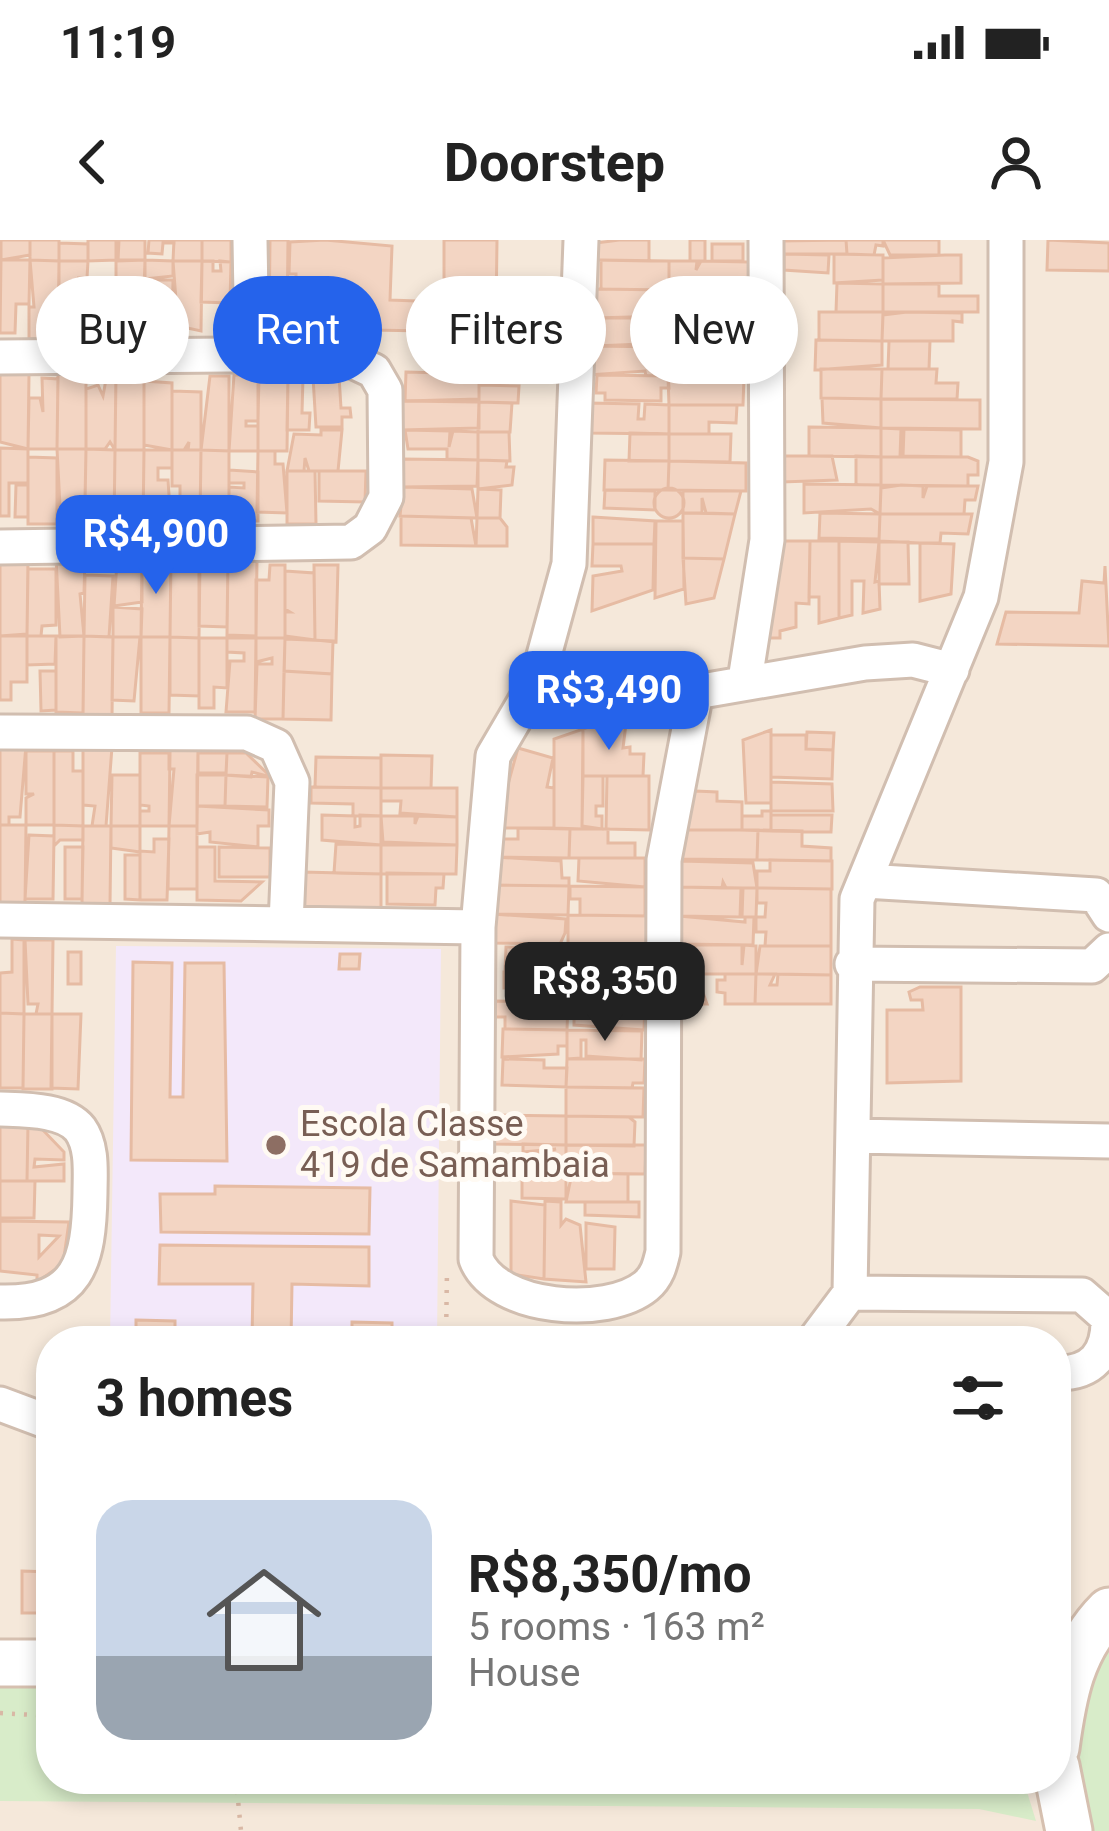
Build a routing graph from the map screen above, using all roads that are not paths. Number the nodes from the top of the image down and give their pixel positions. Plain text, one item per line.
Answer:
1 (250, 240) edge
2 (580, 240) edge
3 (766, 240) edge
4 (1006, 240) edge
5 (251, 276) edge
6 (213, 356) edge
7 (0, 357) edge
8 (382, 384) edge
9 (0, 547) edge
10 (952, 670) junction
11 (745, 680) junction
12 (537, 681) junction
13 (696, 692) junction
14 (0, 732) edge
15 (865, 881) junction
16 (1109, 915) edge
17 (0, 920) edge
18 (286, 924) junction
19 (478, 927) junction
20 (1109, 950) edge
21 (852, 964) junction
22 (0, 1109) edge
23 (854, 1136) junction
24 (1107, 1139) edge
25 (850, 1293) junction
26 (0, 1302) edge
27 (825, 1326) edge
28 (1071, 1374) edge
29 (0, 1404) edge
30 (36, 1417) edge
31 (1083, 1631) edge
32 (0, 1663) edge
33 (36, 1663) edge
34 (1071, 1670) edge
35 (1062, 1794) edge
36 (1069, 1831) edge

1 - 5 street
2 - 12 street
3 - 11 street
4 - 10 street
6 - 7 street
8 - 9 street
10 - 11 street
10 - 15 street
11 - 13 street
12 - 13 street
12 - 19 street
13 - 19 street
14 - 18 street
15 - 16 street
15 - 21 street
17 - 18 street
18 - 19 street
20 - 21 street
21 - 23 street
22 - 26 street
23 - 24 street
23 - 25 street
25 - 27 street
25 - 28 street
29 - 30 street
31 - 34 main road
32 - 33 main road
35 - 36 main road

